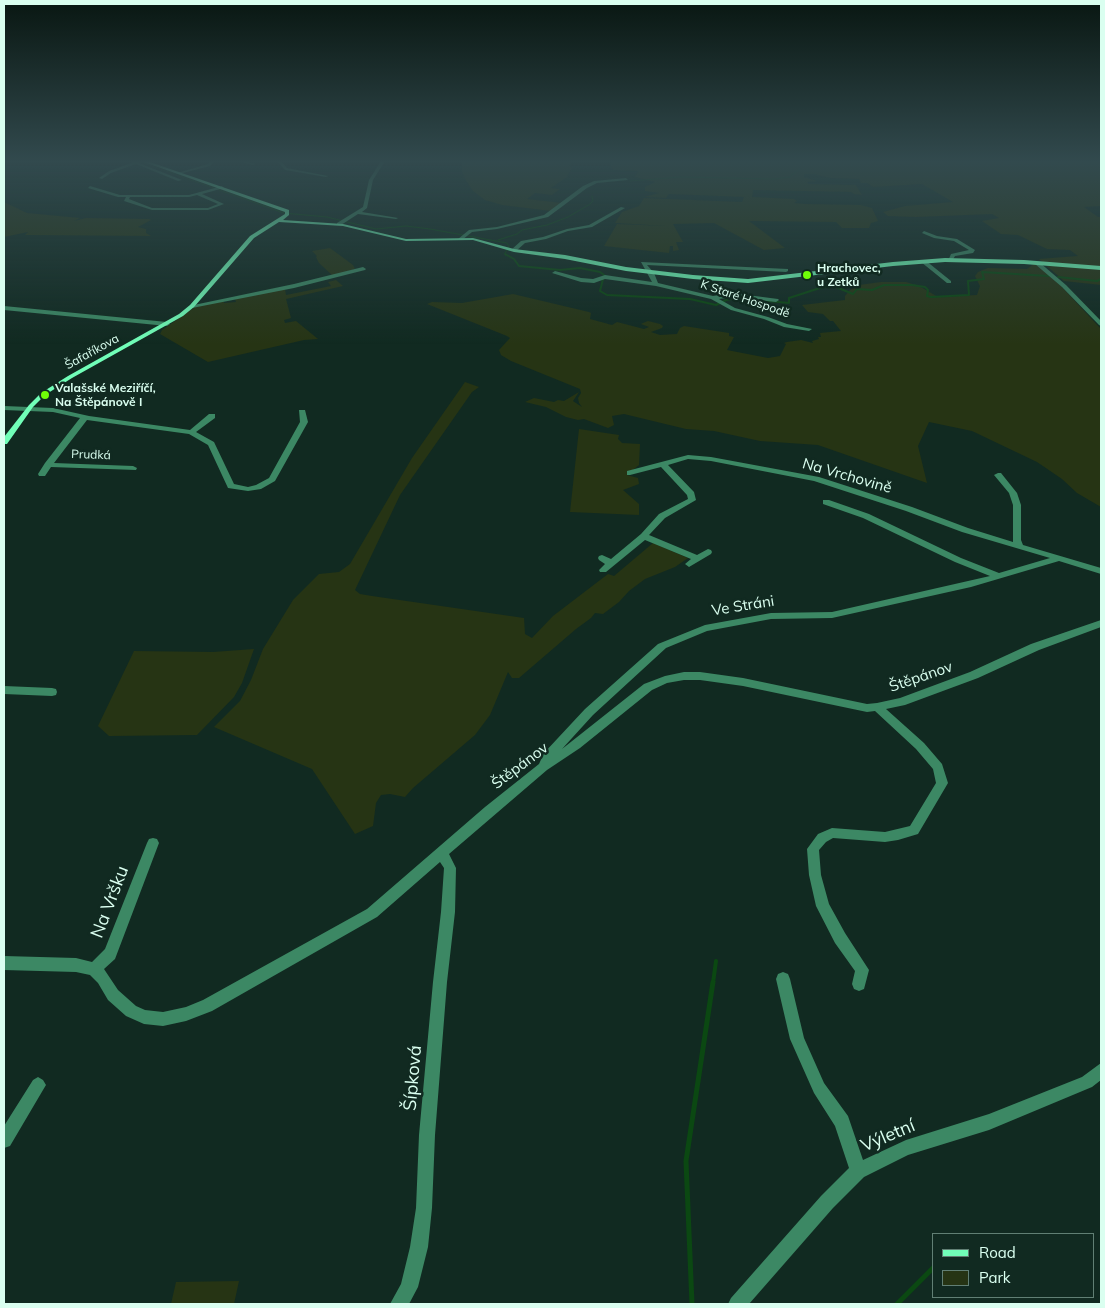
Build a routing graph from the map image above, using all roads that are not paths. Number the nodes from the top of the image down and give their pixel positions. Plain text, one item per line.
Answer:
1 (276, 222) edge
2 (286, 222) edge
3 (342, 222) joint
4 (521, 222) edge
5 (597, 222) edge
6 (924, 232) dead end
7 (462, 237) junction
8 (510, 249) junction
9 (950, 260) junction
10 (923, 261) junction
11 (1037, 262) junction
12 (1100, 267) edge
13 (363, 269) dead end
14 (786, 270) dead end
15 (555, 273) dead end
16 (652, 273) junction
17 (949, 282) dead end
18 (656, 284) junction
19 (776, 300) dead end
20 (718, 301) junction
21 (12, 304) dead end
22 (192, 306) junction
23 (4, 308) edge
24 (167, 324) junction
25 (1101, 324) edge
26 (810, 329) dead end
27 (4, 408) edge
28 (28, 409) junction
29 (302, 412) dead end
30 (212, 416) dead end
31 (85, 417) junction
32 (191, 432) junction
33 (4, 442) edge
34 (662, 463) junction
35 (48, 465) junction
36 (42, 474) dead end
37 (630, 474) dead end
38 (998, 475) dead end
39 (126, 477) dead end
40 (826, 502) dead end
41 (644, 536) junction
42 (1019, 546) junction
43 (708, 552) dead end
44 (602, 558) dead end
45 (1060, 558) junction
46 (612, 563) junction
47 (603, 570) dead end
48 (1101, 571) edge
49 (999, 576) junction
50 (1101, 623) edge
51 (4, 690) edge
52 (52, 692) dead end
53 (877, 707) junction
54 (543, 767) junction
55 (153, 843) dead end
56 (442, 853) junction
57 (4, 963) edge
58 (94, 969) junction
59 (783, 978) dead end
60 (859, 984) dead end
61 (1101, 1071) edge
62 (38, 1085) dead end
63 (4, 1140) edge
64 (858, 1171) junction
65 (399, 1304) edge
66 (736, 1304) edge

1 - 22 street, Šafaříkova
2 - 3 street
3 - 7 street
4 - 7 street
5 - 8 street
6 - 9 street
7 - 8 street
8 - 16 street
9 - 10 street
9 - 11 street
10 - 16 street
10 - 17 street
11 - 12 street
11 - 25 street
13 - 22 street
14 - 16 street
15 - 18 street, K Staré Hospodě
16 - 18 street
18 - 20 street, K Staré Hospodě
19 - 20 street
20 - 26 street, K Staré Hospodě
21 - 23 street
22 - 24 street, Šafaříkova
23 - 24 street
24 - 28 street, Šafaříkova
27 - 28 street
28 - 31 street
28 - 33 street, Šafaříkova
29 - 32 street
30 - 32 street
31 - 32 street
31 - 35 street
34 - 37 street, Na Vrchovině
34 - 41 street
34 - 42 street, Na Vrchovině
35 - 36 street
35 - 39 street, Prudká
38 - 42 street
40 - 49 street
41 - 43 street
41 - 46 street
42 - 45 street, Na Vrchovině
44 - 46 street
45 - 48 street, Na Vrchovině
45 - 49 street, Ve Stráni
46 - 47 street
49 - 54 street, Ve Stráni
50 - 53 street, Štěpánov
51 - 52 street
53 - 54 street, Štěpánov
53 - 60 street
54 - 56 street, Štěpánov
55 - 58 street, Na Vršku
56 - 58 street, Štěpánov
56 - 65 street, Šípková
57 - 58 street
59 - 64 street
61 - 64 street, Výletní
62 - 63 street
64 - 66 street, Výletní

